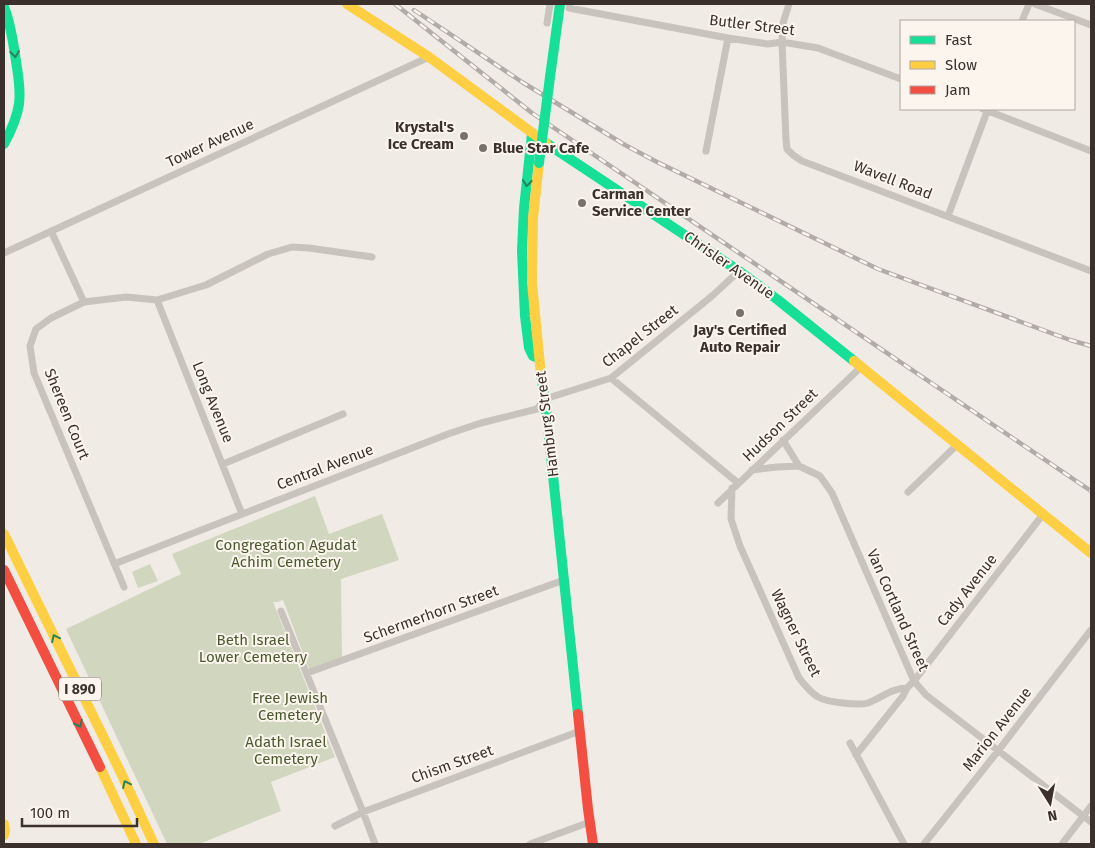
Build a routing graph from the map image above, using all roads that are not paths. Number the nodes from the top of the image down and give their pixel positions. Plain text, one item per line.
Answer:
1 (347, 4) edge
2 (550, 4) edge
3 (560, 4) edge
4 (570, 4) edge
5 (788, 4) edge
6 (1028, 4) edge
7 (1035, 4) edge
8 (4, 7) edge
9 (1022, 20) edge
10 (547, 23) dead end
11 (1091, 25) edge
12 (728, 38) junction
13 (782, 42) junction
14 (429, 57) junction
15 (900, 79) edge
16 (986, 110) edge
17 (988, 110) edge
18 (532, 134) junction
19 (4, 144) edge
20 (706, 151) dead end
21 (1091, 151) edge
22 (948, 216) junction
23 (51, 232) junction
24 (4, 254) edge
25 (372, 257) dead end
26 (739, 271) junction
27 (1091, 271) edge
28 (157, 300) junction
29 (84, 302) junction
30 (539, 358) junction
31 (861, 367) junction
32 (611, 378) junction
33 (545, 399) junction
34 (343, 414) dead end
35 (783, 440) junction
36 (958, 444) junction
37 (223, 464) junction
38 (799, 466) junction
39 (752, 470) junction
40 (735, 485) junction
41 (908, 492) dead end
42 (718, 502) dead end
43 (242, 514) junction
44 (1044, 514) junction
45 (4, 534) edge
46 (1091, 553) edge
47 (114, 564) junction
48 (4, 570) edge
49 (564, 580) junction
50 (124, 587) dead end
51 (281, 611) dead end
52 (1091, 630) edge
53 (307, 673) junction
54 (914, 681) junction
55 (907, 688) junction
56 (580, 731) junction
57 (850, 743) dead end
58 (998, 752) junction
59 (856, 755) junction
60 (1091, 806) edge
61 (363, 812) junction
62 (1084, 816) junction
63 (590, 822) junction
64 (1091, 822) edge
65 (4, 824) edge
66 (334, 826) dead end
67 (4, 835) edge
68 (136, 844) edge
69 (154, 844) edge
70 (375, 844) edge
71 (530, 844) edge
72 (593, 844) edge
73 (904, 844) edge
74 (924, 844) edge
75 (1062, 844) edge

1 - 14 main road, Chrisler Avenue
2 - 10 street
3 - 30 main road, Hamburg Street, bridge
4 - 12 street, Butler Street
5 - 13 street, Wavell Road
6 - 9 street
7 - 11 street
8 -> 19 main road
12 - 13 street, Butler Street
12 - 20 street
13 - 15 street, Butler Street
13 - 22 street, Wavell Road
14 - 18 main road, Chrisler Avenue
14 - 23 street, Tower Avenue
16 - 22 street
17 - 21 street
18 - 26 main road, Chrisler Avenue
18 -> 30 main road
22 - 27 street, Wavell Road
23 - 24 street, Tower Avenue
23 - 29 street
25 - 28 street, Shereen Court
26 - 31 main road, Chrisler Avenue
26 - 32 street, Chapel Street
28 - 29 street, Shereen Court
28 - 37 street, Long Avenue
29 - 47 street, Shereen Court
30 - 33 main road, Hamburg Street
31 - 35 street, Hudson Street
31 - 36 main road, Chrisler Avenue
32 - 33 street, Chapel Street
32 - 40 street
33 - 43 street, Central Avenue
33 - 49 main road, Hamburg Street
34 - 37 street
35 - 38 street
35 - 39 street, Hudson Street
36 - 41 street
36 - 44 main road, Chrisler Avenue
37 - 43 street, Long Avenue
38 - 39 street
38 - 54 street, Van Cortland Street
39 - 40 street, Hudson Street
40 - 42 street, Hudson Street
40 - 55 street, Wagner Street
43 - 47 street, Central Avenue
44 - 46 main road, Chrisler Avenue
44 - 54 street, Cady Avenue
69 -> 45 main road, I 890
47 - 50 street, Shereen Court
48 -> 68 main road, I 890
49 - 53 street, Schermerhorn Street
49 - 56 main road, Hamburg Street
51 - 53 street
52 - 58 street, Marion Avenue
53 - 61 street
54 - 55 street, Cady Avenue
54 - 58 street, Van Cortland Street
55 - 59 street, Cady Avenue
56 - 61 street, Chism Street
56 - 63 main road, Hamburg Street
57 - 59 street
58 - 62 street, Van Cortland Street
58 - 74 street, Marion Avenue
59 - 73 street
60 - 62 street
61 - 66 street, Chism Street
61 - 70 street
62 - 64 street, Van Cortland Street
62 - 75 street
63 - 71 street
63 - 72 main road, Hamburg Street
65 - 67 main road

